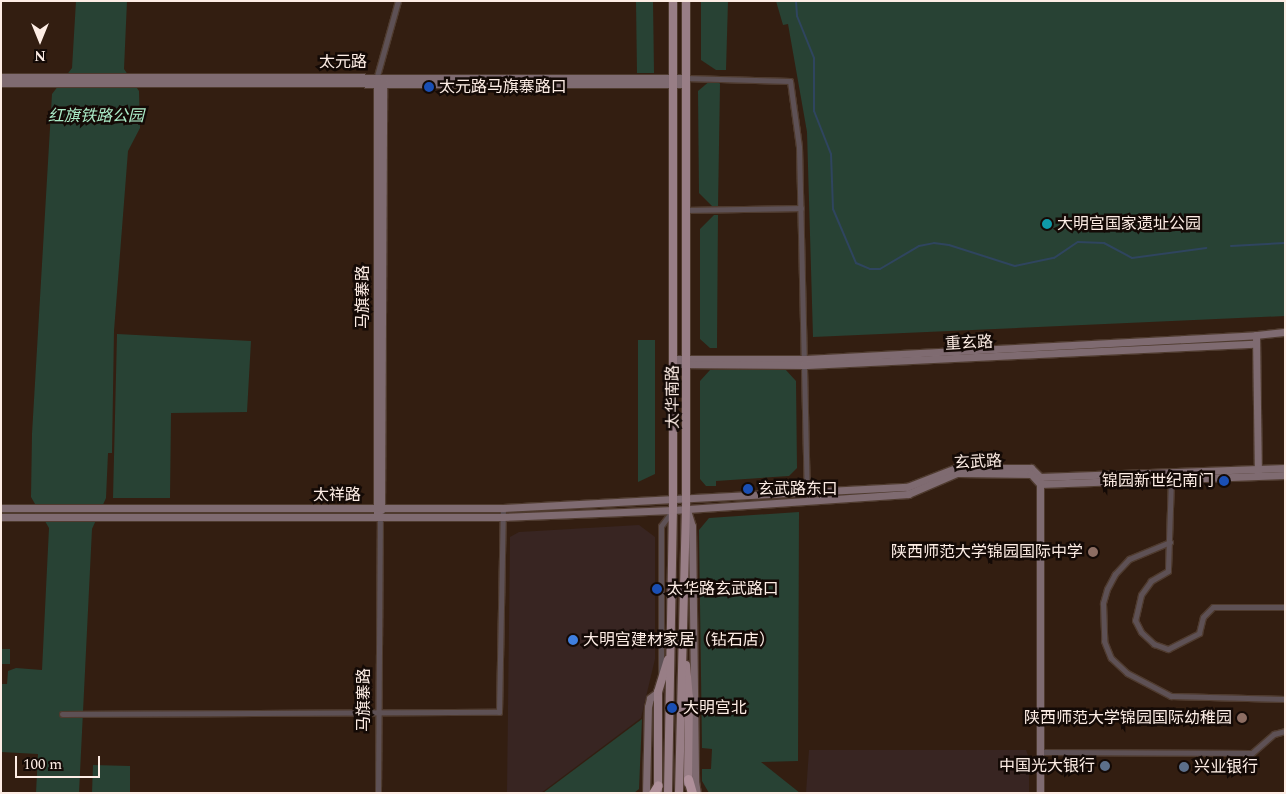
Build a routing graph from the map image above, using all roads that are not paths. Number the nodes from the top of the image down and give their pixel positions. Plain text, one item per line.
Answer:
1 (398, 1) edge
2 (673, 1) edge
3 (686, 1) edge
4 (1, 77) edge
5 (380, 80) junction
6 (672, 80) junction
7 (686, 81) junction
8 (1, 83) edge
9 (801, 208) junction
10 (686, 210) junction
11 (1285, 332) edge
12 (1256, 335) junction
13 (1256, 344) junction
14 (674, 361) junction
15 (687, 361) junction
16 (805, 362) junction
17 (1285, 468) edge
18 (1258, 472) junction
19 (1285, 475) edge
20 (1171, 479) junction
21 (1040, 480) junction
22 (807, 493) junction
23 (673, 498) junction
24 (807, 501) junction
25 (686, 504) junction
26 (1, 508) edge
27 (503, 508) junction
28 (379, 510) junction
29 (673, 510) junction
30 (1, 517) edge
31 (503, 517) junction
32 (379, 518) junction
33 (1170, 542) junction
34 (1285, 607) edge
35 (671, 651) junction
36 (684, 651) junction
37 (659, 689) junction
38 (1285, 699) edge
39 (378, 712) junction
40 (62, 714) dead end
41 (1285, 731) edge
42 (1040, 752) junction
43 (688, 779) junction
44 (656, 790) edge
45 (378, 793) edge
46 (646, 793) edge
47 (668, 793) edge
48 (679, 793) edge
49 (688, 793) edge
50 (692, 793) edge
51 (697, 793) edge
52 (1040, 793) edge

1 - 5 street
2 - 6 main road, 太华南路
3 - 7 main road, 太华南路
4 - 5 street, 太元路
5 - 6 street, 太元路
5 - 8 street, 太元路
5 - 28 street, 马旗寨路
6 - 7 street, 太元路
6 - 14 main road, 太华南路
7 - 9 street
7 - 10 main road, 太华南路
9 - 10 street
9 - 16 street
10 - 15 main road, 太华南路
11 - 12 street, 重玄路
12 - 13 street
12 - 16 street, 重玄路
13 - 16 street, 重玄路
13 - 18 street
14 - 15 street, 重玄路
14 - 23 main road, 太华南路
15 - 16 street, 重玄路
15 - 25 main road, 太华南路
16 - 22 street
17 - 18 street, 玄武路
18 - 19 street, 玄武路
18 - 20 street, 玄武路
18 - 21 street, 玄武路
20 - 21 street, 玄武路
20 - 33 street
21 - 22 street, 玄武路
21 - 24 street, 玄武路
21 - 42 street
22 - 24 street
22 - 25 street, 玄武路
23 - 25 street, 玄武路
23 - 27 street, 太祥路
23 - 29 main road, 太华南路
24 - 25 street, 玄武路
25 - 29 street, 玄武路
25 - 36 main road, 太华南路
25 - 51 street
26 - 28 street, 太祥路
27 - 28 street, 太祥路
27 - 31 street
28 - 32 street, 马旗寨路
29 - 31 street, 太祥路
29 - 35 main road, 太华南路
29 - 37 street
30 - 32 street, 太祥路
31 - 32 street, 太祥路
31 - 39 street
32 - 39 street, 马旗寨路
33 - 34 street
33 - 38 street
35 - 37 main road
35 - 47 main road, 太华南路
36 - 43 main road
36 - 48 main road, 太华南路
37 - 44 main road
37 - 46 street
39 - 40 street
39 - 45 street, 马旗寨路
41 - 42 street
42 - 52 street
43 - 49 main road
43 - 50 highway

